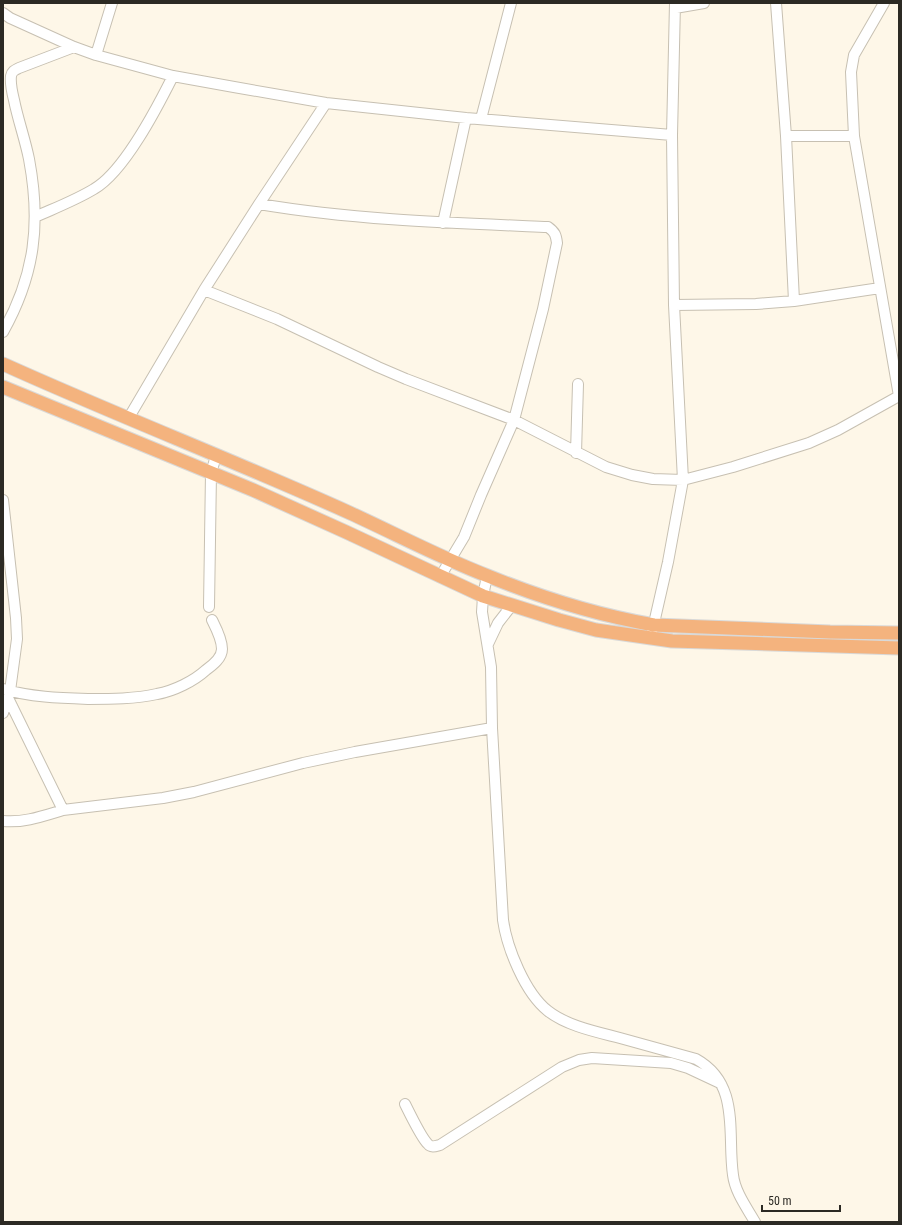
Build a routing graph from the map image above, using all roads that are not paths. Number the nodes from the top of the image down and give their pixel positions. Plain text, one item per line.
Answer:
1 (112, 3) edge
2 (511, 3) edge
3 (704, 3) edge
4 (776, 3) edge
5 (884, 3) edge
6 (675, 6) edge
7 (3, 13) edge
8 (74, 47) junction
9 (96, 55) junction
10 (173, 76) junction
11 (326, 103) junction
12 (466, 118) junction
13 (481, 119) junction
14 (672, 135) junction
15 (786, 136) junction
16 (854, 136) junction
17 (259, 204) junction
18 (36, 217) junction
19 (443, 223) junction
20 (880, 288) junction
21 (204, 290) junction
22 (794, 301) junction
23 (674, 305) junction
24 (3, 332) edge
25 (3, 364) edge
26 (578, 384) dead end
27 (3, 387) edge
28 (899, 396) edge
29 (128, 419) junction
30 (514, 420) junction
31 (576, 453) junction
32 (216, 456) junction
33 (211, 473) junction
34 (683, 480) junction
35 (3, 500) edge
36 (450, 560) junction
37 (487, 576) junction
38 (440, 577) junction
39 (483, 596) junction
40 (512, 605) junction
41 (209, 607) dead end
42 (212, 620) dead end
43 (654, 625) junction
44 (899, 633) edge
45 (650, 638) junction
46 (488, 644) junction
47 (899, 648) edge
48 (7, 692) edge
49 (3, 713) edge
50 (492, 728) junction
51 (63, 810) junction
52 (3, 821) edge
53 (720, 1083) junction
54 (405, 1104) dead end
55 (755, 1222) edge

1 - 9 street
2 - 13 street
3 - 6 street
4 - 15 street
5 - 16 street
6 - 14 street
7 - 8 street
8 - 9 street
8 - 18 street
9 - 10 street
10 - 11 street
10 - 18 street
11 - 12 street
11 - 17 street
12 - 13 street
12 - 19 street
13 - 14 street
14 - 23 street
15 - 16 street
15 - 22 street
16 - 20 street
17 - 19 street
17 - 21 street
18 - 24 street
19 - 30 street
20 - 22 street
20 - 28 street
21 - 29 street
21 - 30 street
22 - 23 street
23 - 34 street
25 - 29 main road
26 - 31 street
27 - 33 main road
28 - 34 street
29 - 32 main road
30 - 31 street
30 - 36 street
31 - 34 street
32 - 33 street
32 - 36 main road
33 - 38 main road
33 - 41 street
34 - 43 street
35 - 48 street
36 - 37 main road
36 - 38 street
37 - 39 street
37 - 43 main road
38 - 39 main road
39 - 40 main road
39 - 46 street
40 - 45 main road
40 - 46 street
42 - 48 street
43 - 44 main road
43 - 45 street
45 - 47 main road
46 - 50 street
48 - 49 street
48 - 51 street
50 - 51 street
50 - 53 street
51 - 52 street
53 - 54 street
53 - 55 street

